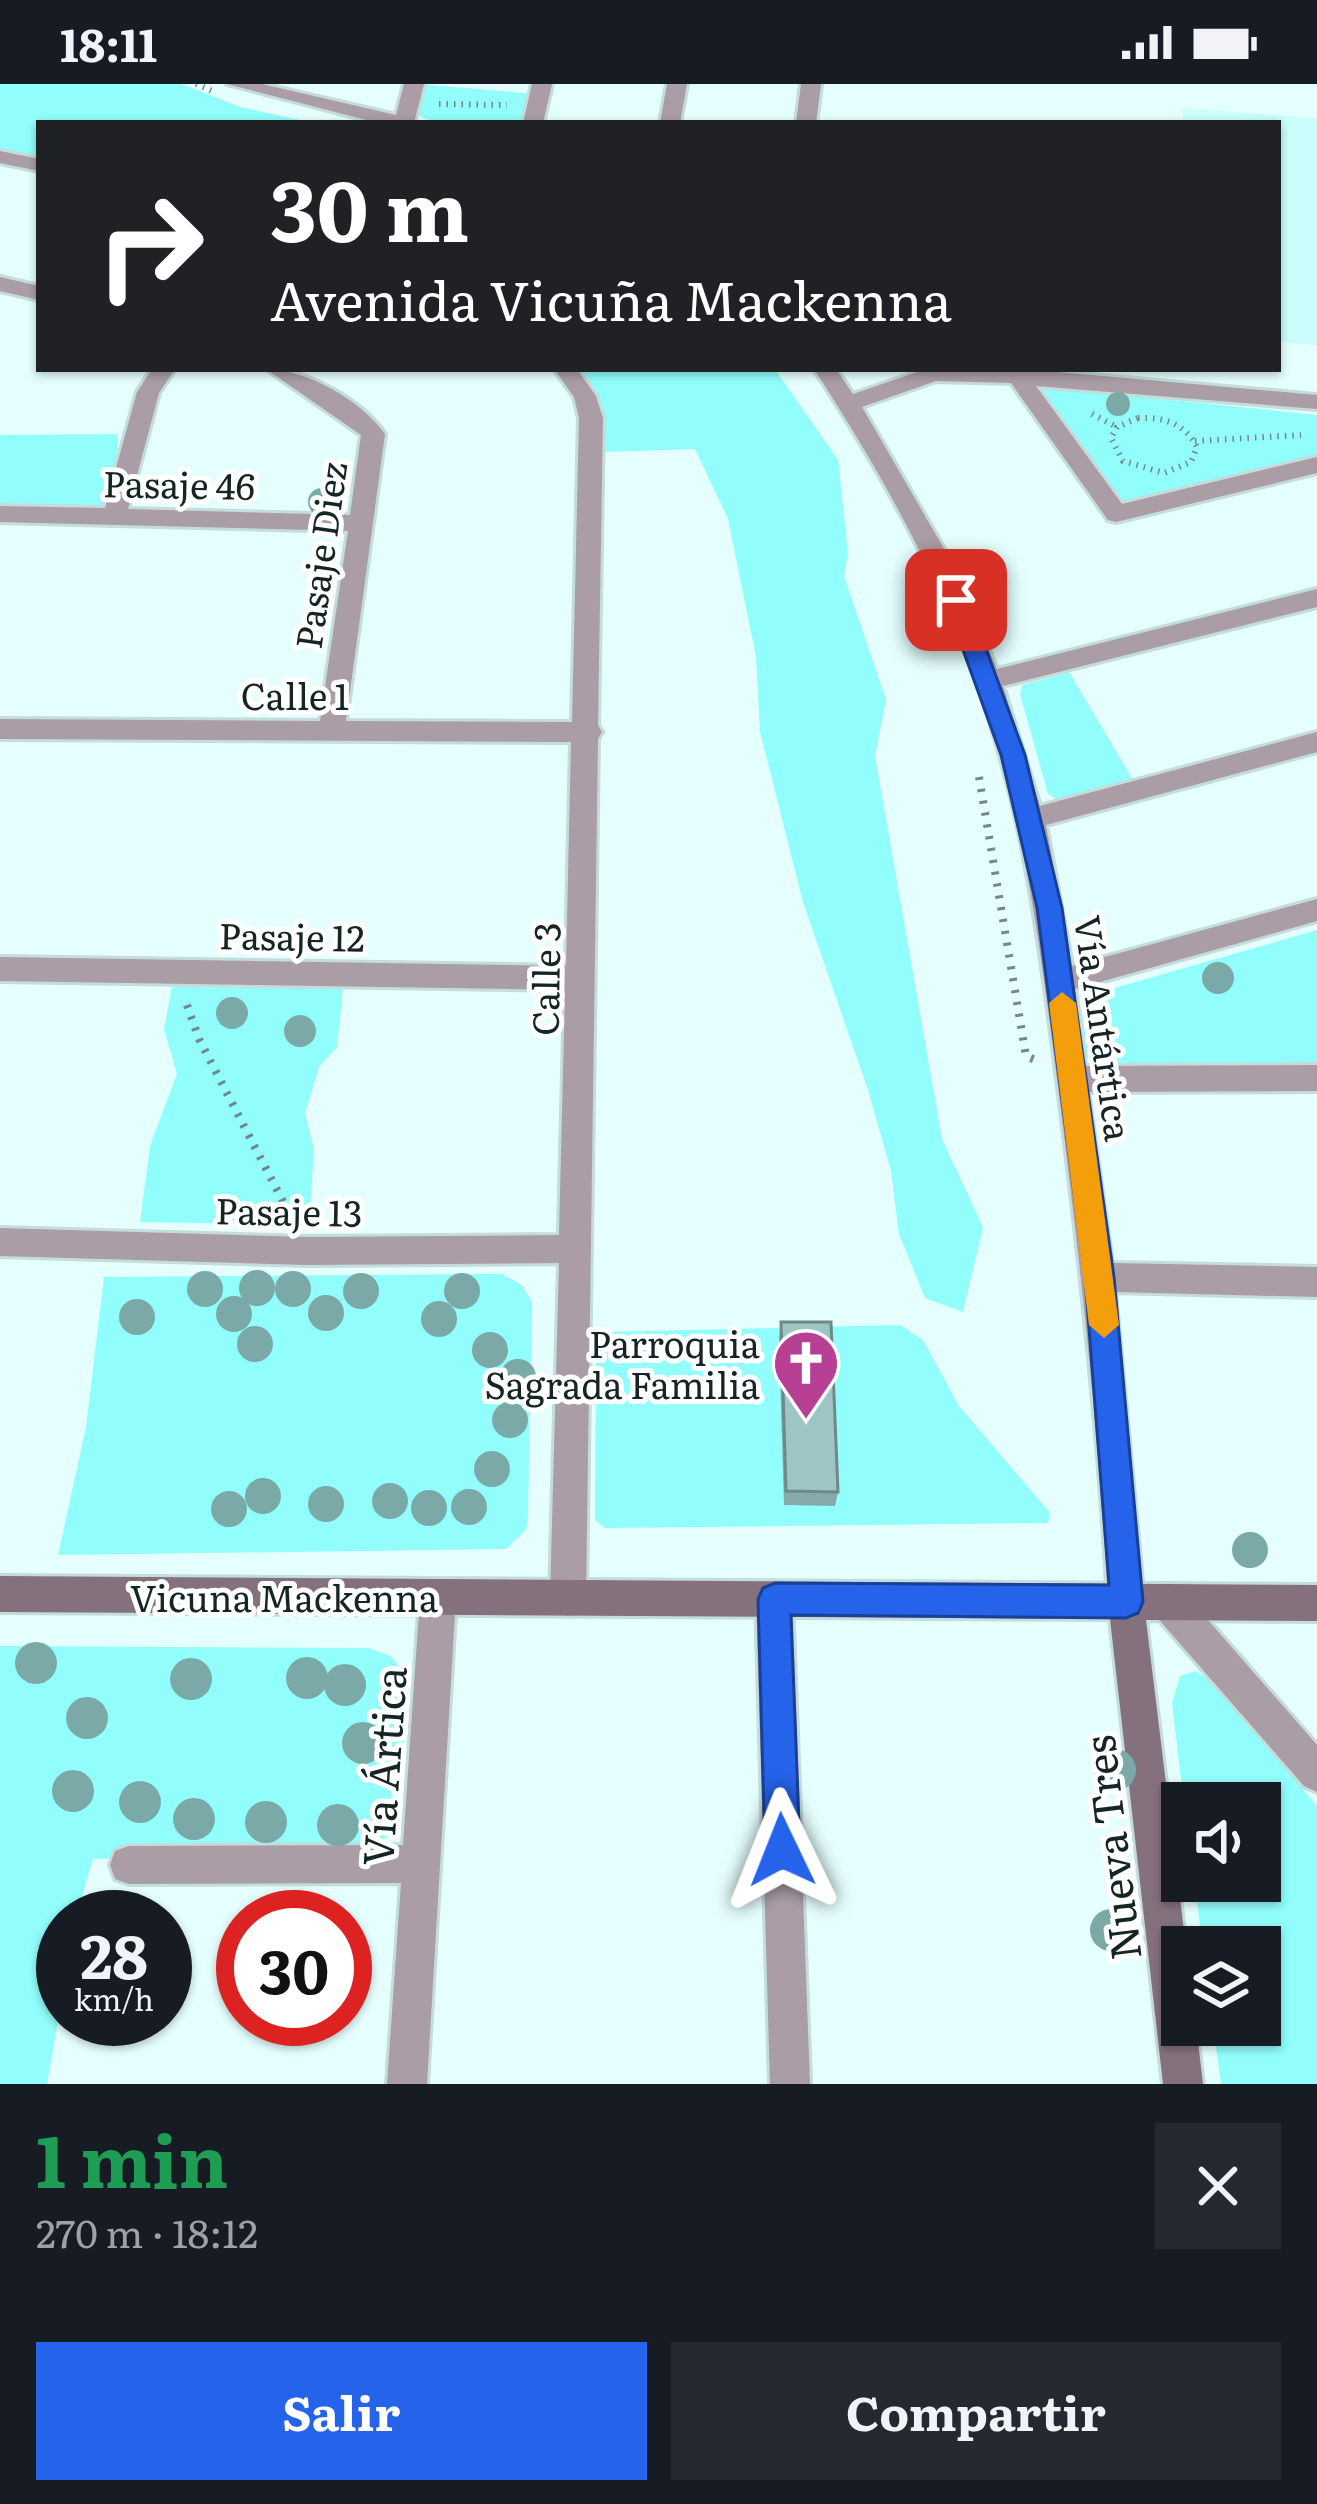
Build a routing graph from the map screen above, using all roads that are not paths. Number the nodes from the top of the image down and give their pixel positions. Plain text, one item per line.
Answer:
1 (237, 84) edge
2 (414, 84) edge
3 (677, 84) edge
4 (811, 84) edge
5 (405, 118) edge
6 (671, 120) edge
7 (806, 120) edge
8 (0, 157) edge
9 (36, 164) edge
10 (0, 284) edge
11 (36, 292) edge
12 (162, 372) edge
13 (282, 372) edge
14 (568, 372) edge
15 (827, 372) edge
16 (931, 372) edge
17 (961, 372) edge
18 (1016, 374) junction
19 (1105, 376) edge
20 (1317, 402) edge
21 (849, 403) junction
22 (1317, 465) edge
23 (0, 514) edge
24 (114, 518) junction
25 (357, 523) junction
26 (1317, 598) edge
27 (989, 680) junction
28 (0, 730) edge
29 (332, 730) junction
30 (589, 731) junction
31 (1317, 742) edge
32 (1030, 819) junction
33 (1317, 910) edge
34 (0, 969) edge
35 (584, 978) junction
36 (1060, 981) junction
37 (1070, 1071) junction
38 (1317, 1078) edge
39 (0, 1242) edge
40 (576, 1249) junction
41 (1100, 1277) junction
42 (1317, 1282) edge
43 (0, 1594) edge
44 (438, 1597) junction
45 (568, 1598) junction
46 (775, 1599) junction
47 (1126, 1602) junction
48 (1168, 1602) junction
49 (1317, 1603) edge
50 (1317, 1773) edge
51 (422, 1864) junction
52 (129, 1865) dead end
53 (407, 2084) edge
54 (790, 2084) edge
55 (1183, 2084) edge

1 - 5 street
2 - 5 street
3 - 6 street
4 - 7 street
8 - 9 street
10 - 11 street
12 - 24 street
13 - 25 street, Pasaje Diez
14 - 30 street, Calle 3
15 - 21 street, Vía Antártica
16 - 21 street
17 - 18 street
18 - 19 street
18 - 22 street
19 - 20 street
21 - 27 street, Vía Antártica
23 - 24 street, Pasaje 46
24 - 25 street, Pasaje 46
25 - 29 street, Pasaje Diez
26 - 27 street
27 - 32 street, Vía Antártica
28 - 29 street, Calle 1
29 - 30 street, Calle 1
30 - 35 street, Calle 3
31 - 32 street
32 - 36 street, Vía Antártica
33 - 36 street
34 - 35 street, Pasaje 12
35 - 40 street, Calle 3
36 - 37 street, Vía Antártica
37 - 38 street
37 - 41 street, Vía Antártica
39 - 40 street, Pasaje 13
40 - 45 street, Calle 3
41 - 42 street
41 - 47 street, Vía Antártica
43 - 44 street, Vicuna Mackenna
44 - 45 street, Vicuna Mackenna
44 - 51 street, Vía Ártica
45 - 46 street, Vicuna Mackenna
46 - 47 street, Vicuna Mackenna
46 - 54 street
47 - 48 street, Vicuna Mackenna
47 - 55 street, Nueva Tres
48 - 49 street, Vicuna Mackenna
48 - 50 street
51 - 52 street
51 - 53 street, Vía Ártica

